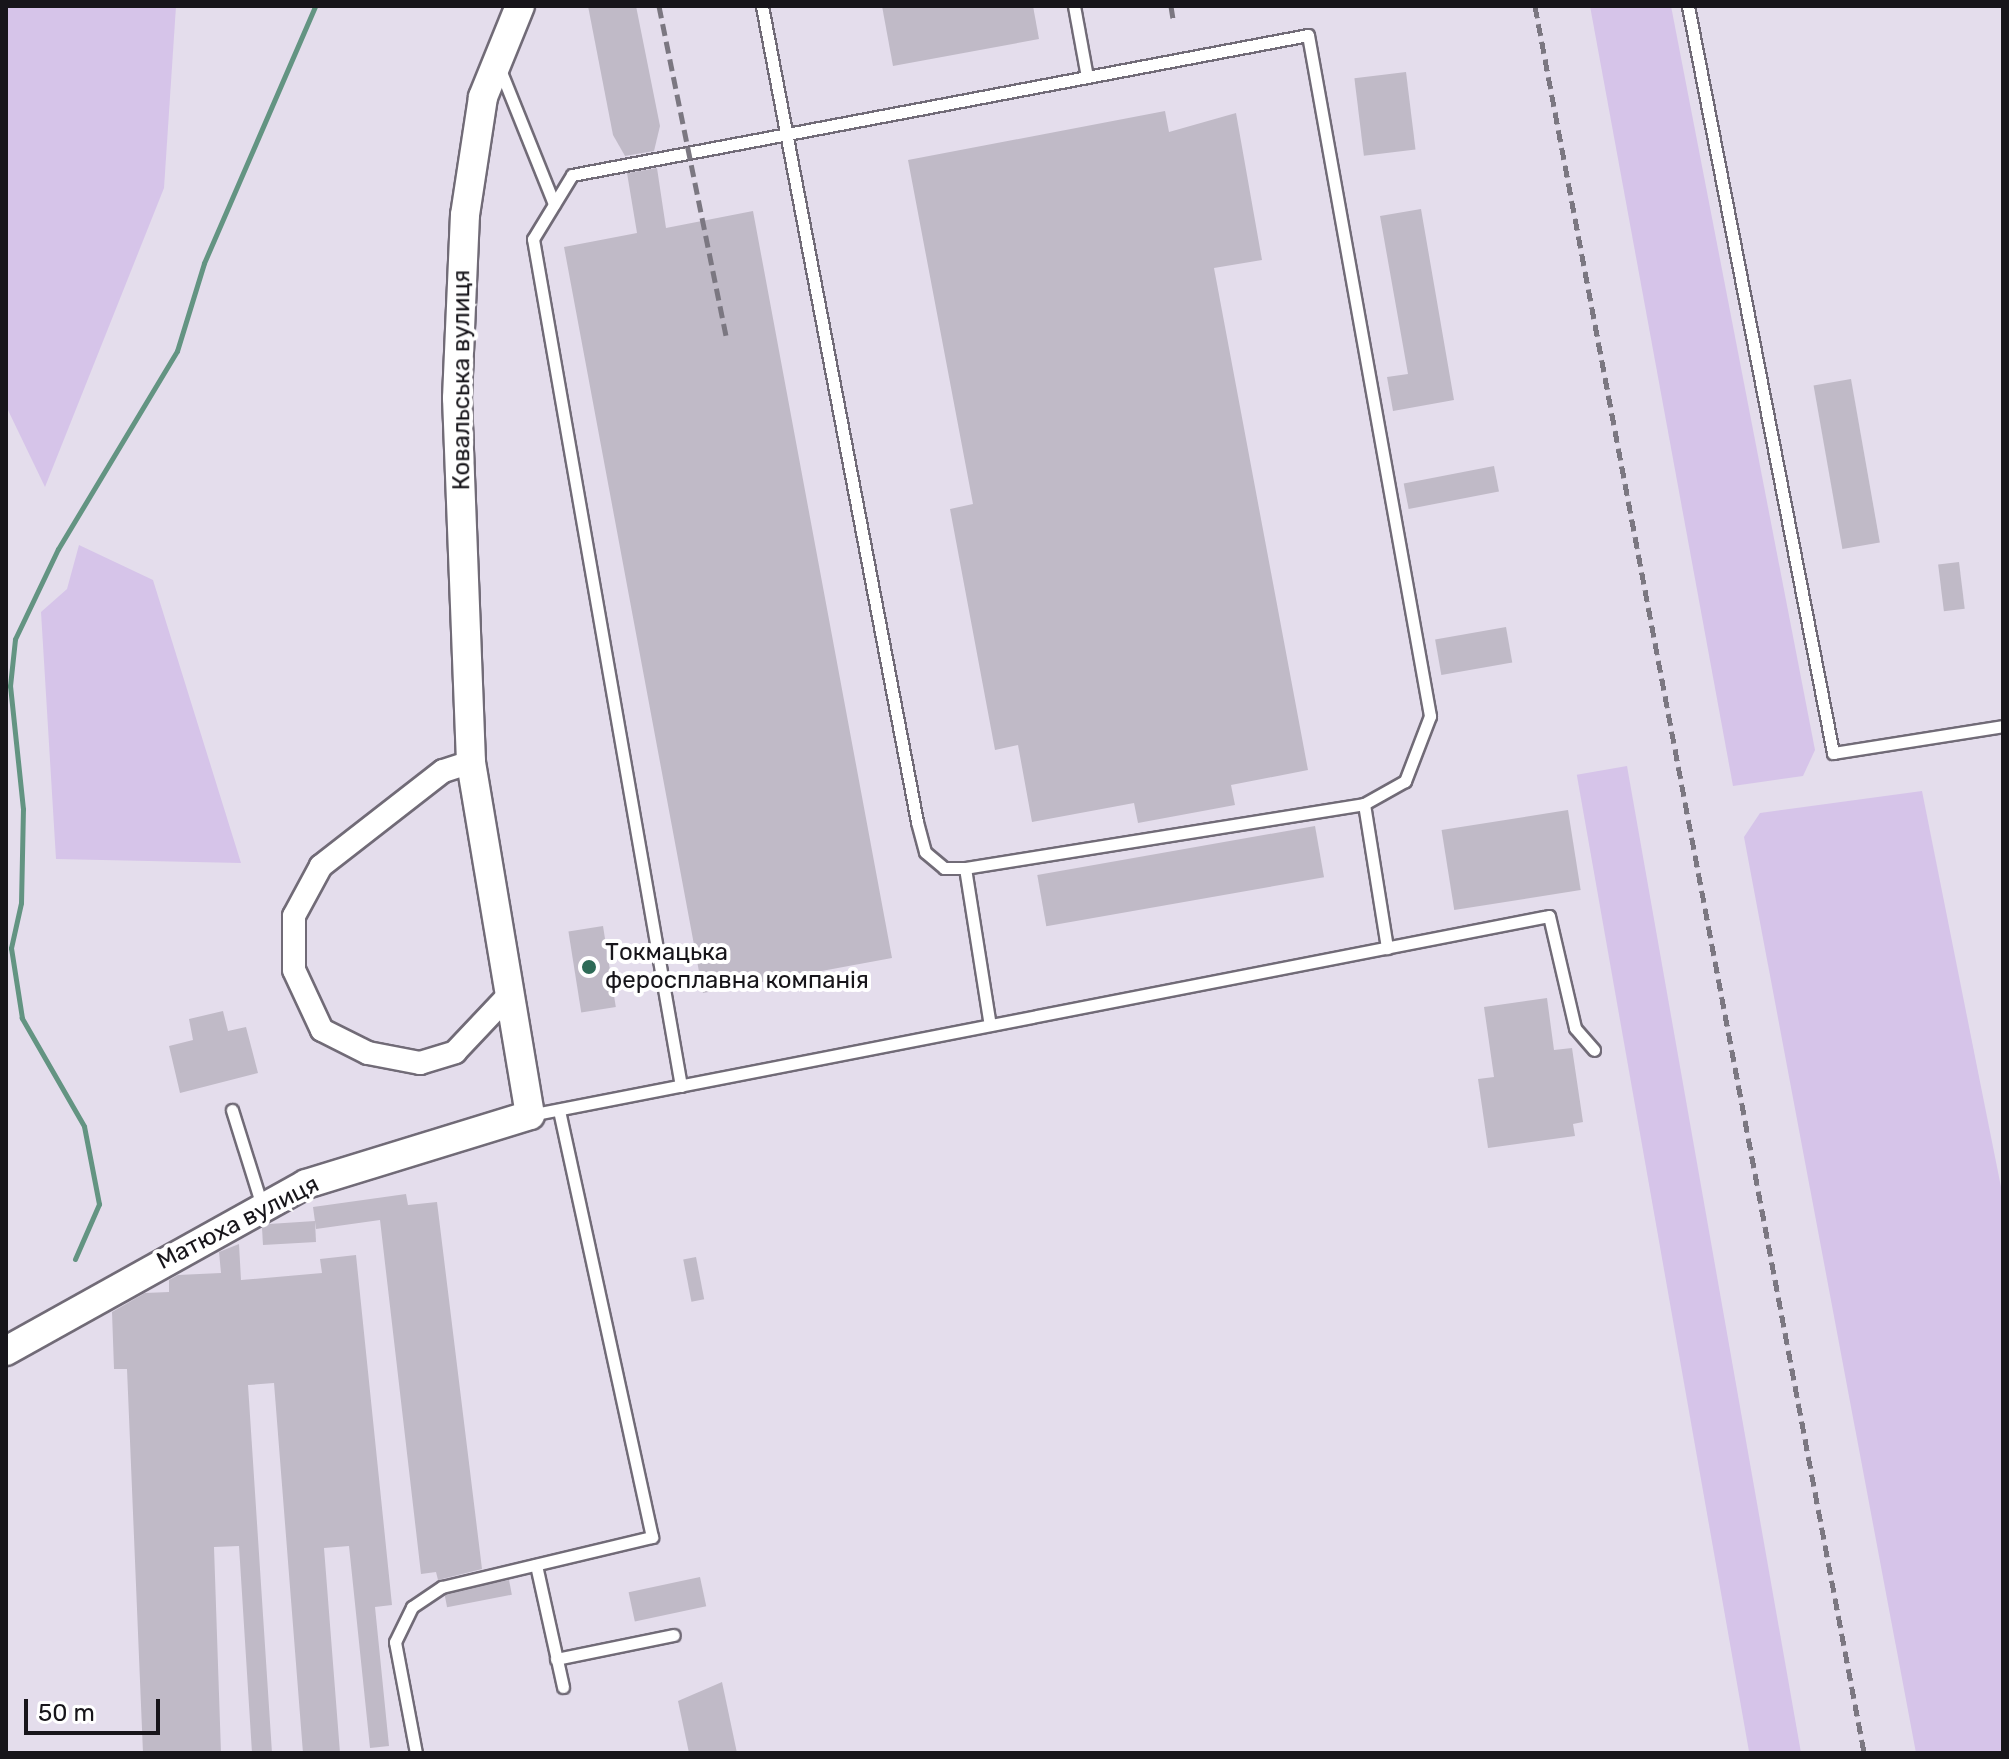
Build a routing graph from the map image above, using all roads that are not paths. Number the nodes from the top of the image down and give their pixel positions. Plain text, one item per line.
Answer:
1 (520, 6) edge
2 (762, 6) edge
3 (1074, 6) edge
4 (1688, 6) edge
5 (498, 60) junction
6 (1087, 77) junction
7 (787, 134) junction
8 (554, 204) junction
9 (2003, 726) edge
10 (471, 762) junction
11 (1364, 804) junction
12 (965, 868) junction
13 (1387, 948) junction
14 (508, 996) junction
15 (990, 1025) junction
16 (1594, 1050) dead end
17 (681, 1086) junction
18 (232, 1110) dead end
19 (559, 1110) junction
20 (530, 1115) junction
21 (262, 1206) junction
22 (6, 1351) edge
23 (536, 1565) junction
24 (674, 1635) dead end
25 (556, 1659) junction
26 (563, 1687) dead end
27 (416, 1753) edge

1 - 5 street, Ковальська вулиця
2 - 7 lane
3 - 6 lane
4 - 9 lane
5 - 8 lane
5 - 10 street, Ковальська вулиця
6 - 7 lane
6 - 11 lane
7 - 8 lane
7 - 12 lane
8 - 17 lane
10 - 14 street, Ковальська вулиця
10 - 14 street
11 - 12 lane
11 - 13 lane
12 - 15 lane
13 - 15 lane
13 - 16 lane
14 - 20 street, Ковальська вулиця
15 - 17 lane
17 - 19 lane
18 - 21 lane
19 - 20 lane
19 - 23 lane
20 - 21 street, Матюха вулиця
21 - 22 street, Матюха вулиця
23 - 25 lane
23 - 27 lane
24 - 25 lane
25 - 26 lane

